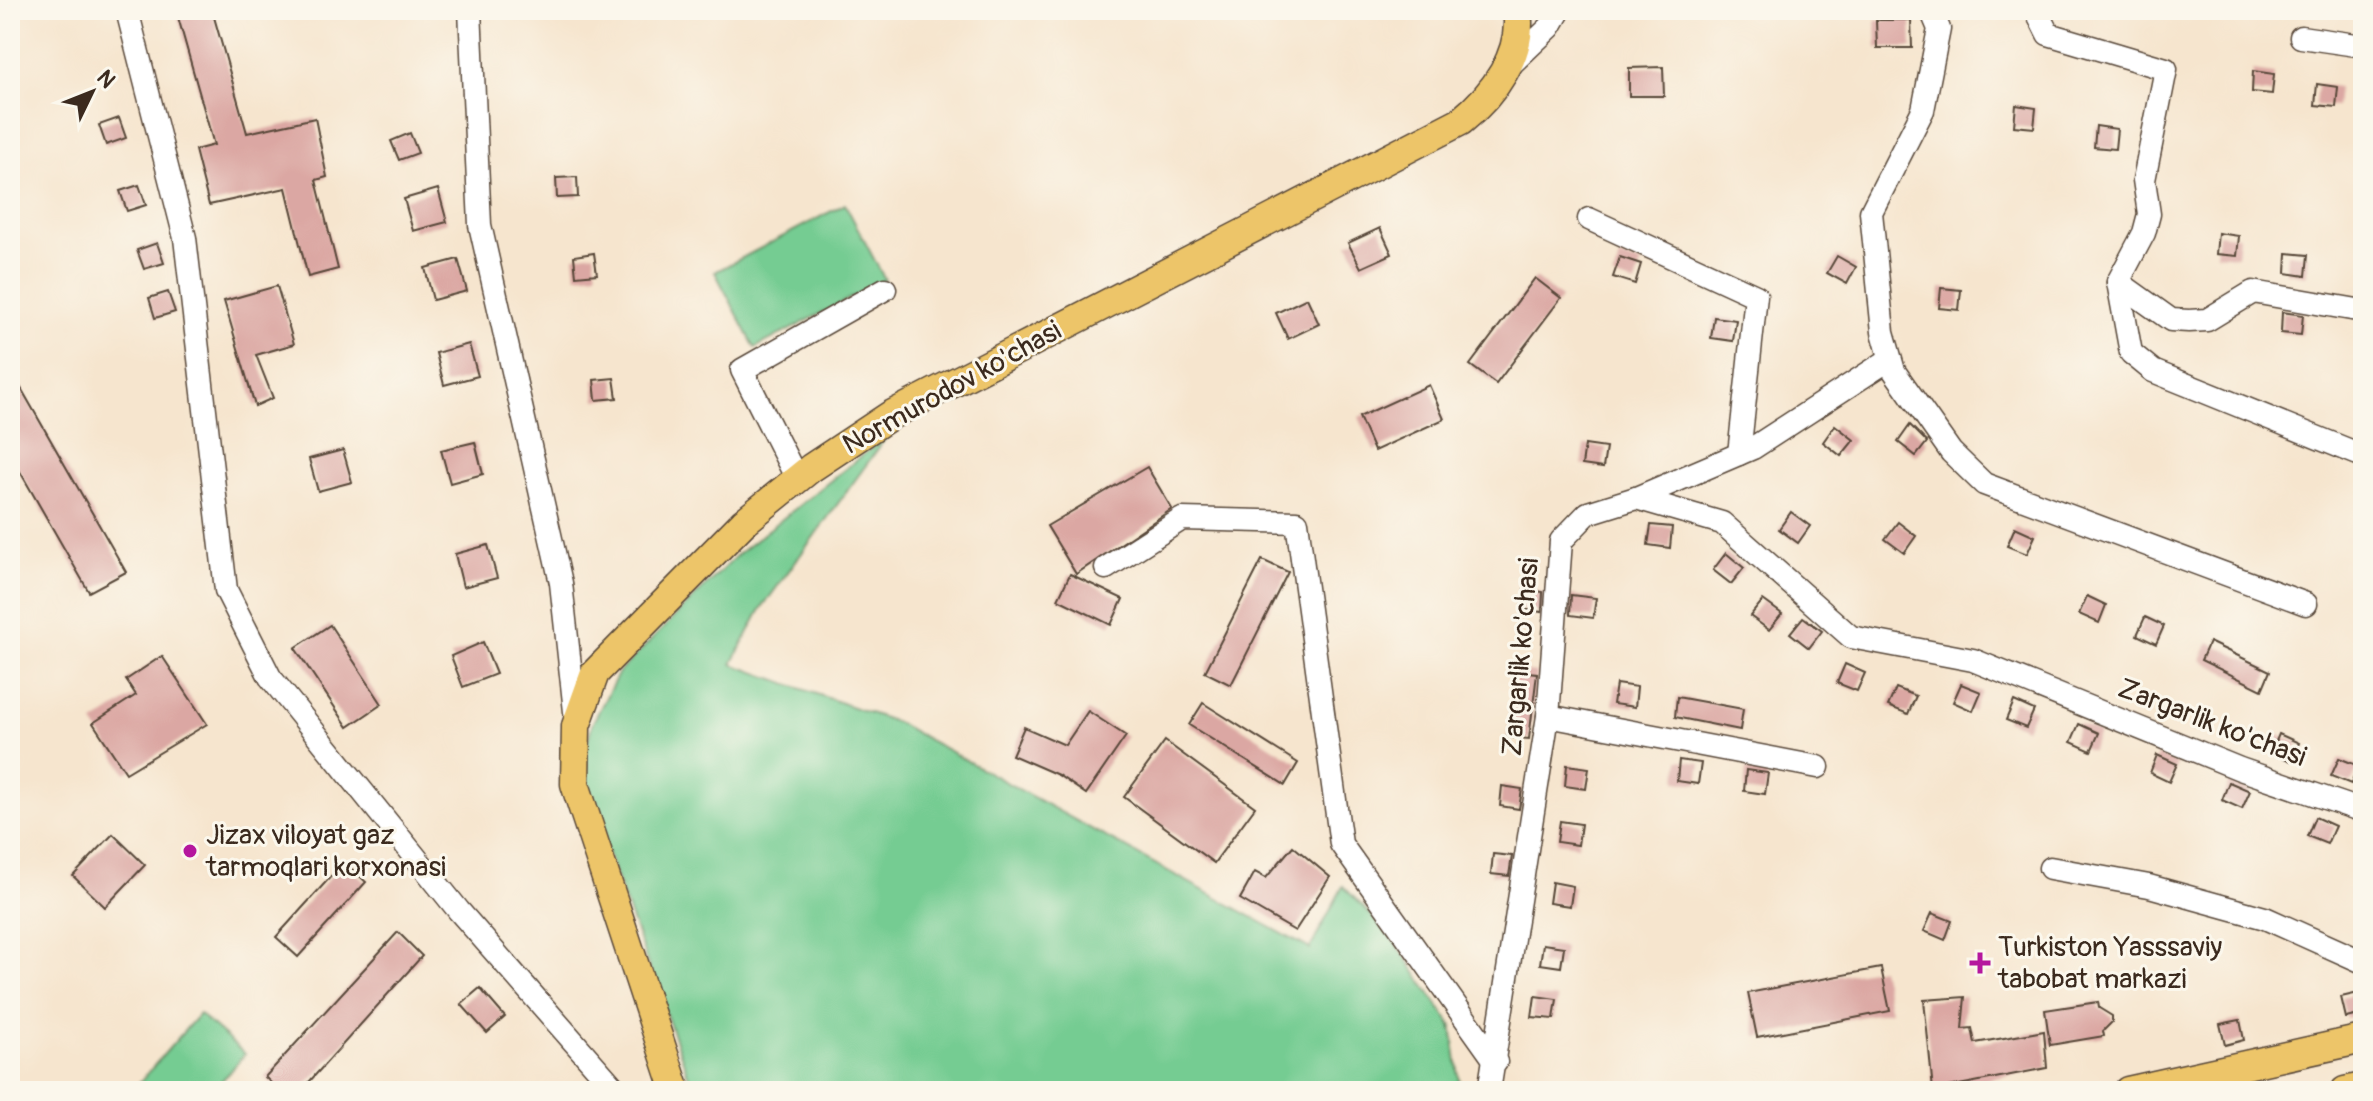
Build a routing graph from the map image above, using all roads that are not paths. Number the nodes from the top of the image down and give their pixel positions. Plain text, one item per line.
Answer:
1 (127, 10) edge
2 (470, 10) edge
3 (1517, 10) edge
4 (1560, 10) edge
5 (1931, 10) edge
6 (2036, 10) edge
7 (2301, 37) dead end
8 (2363, 46) edge
9 (1503, 72) junction
10 (1589, 219) dead end
11 (2118, 282) junction
12 (885, 289) dead end
13 (2363, 311) edge
14 (1890, 359) junction
15 (1739, 454) junction
16 (2363, 456) edge
17 (797, 479) junction
18 (1636, 498) junction
19 (1106, 568) dead end
20 (2306, 604) dead end
21 (1548, 716) junction
22 (576, 726) junction
23 (1818, 767) dead end
24 (2363, 811) edge
25 (2050, 868) dead end
26 (2363, 962) edge
27 (2363, 1039) edge
28 (1496, 1062) junction
29 (2363, 1087) edge
30 (617, 1091) edge
31 (676, 1091) edge
32 (1489, 1091) edge
33 (2128, 1091) edge
34 (2345, 1091) edge

1 - 30 street
2 - 22 street
3 - 9 main road, Normurodov ko'chasi
4 - 9 street
5 - 14 street
6 - 11 street
7 - 8 street
9 - 17 main road, Normurodov ko'chasi
10 - 15 street
11 - 13 street
11 - 16 street
12 - 17 street
14 - 15 street
14 - 20 street
15 - 18 street
17 - 22 main road, Normurodov ko'chasi
18 - 21 street, Zargarlik ko'chasi
18 - 24 street, Zargarlik ko'chasi
19 - 28 street
21 - 23 street
21 - 28 street, Zargarlik ko'chasi
22 - 31 main road, Normurodov ko'chasi
25 - 26 street
27 - 33 main road
28 - 32 street, Zargarlik ko'chasi
29 - 34 main road

